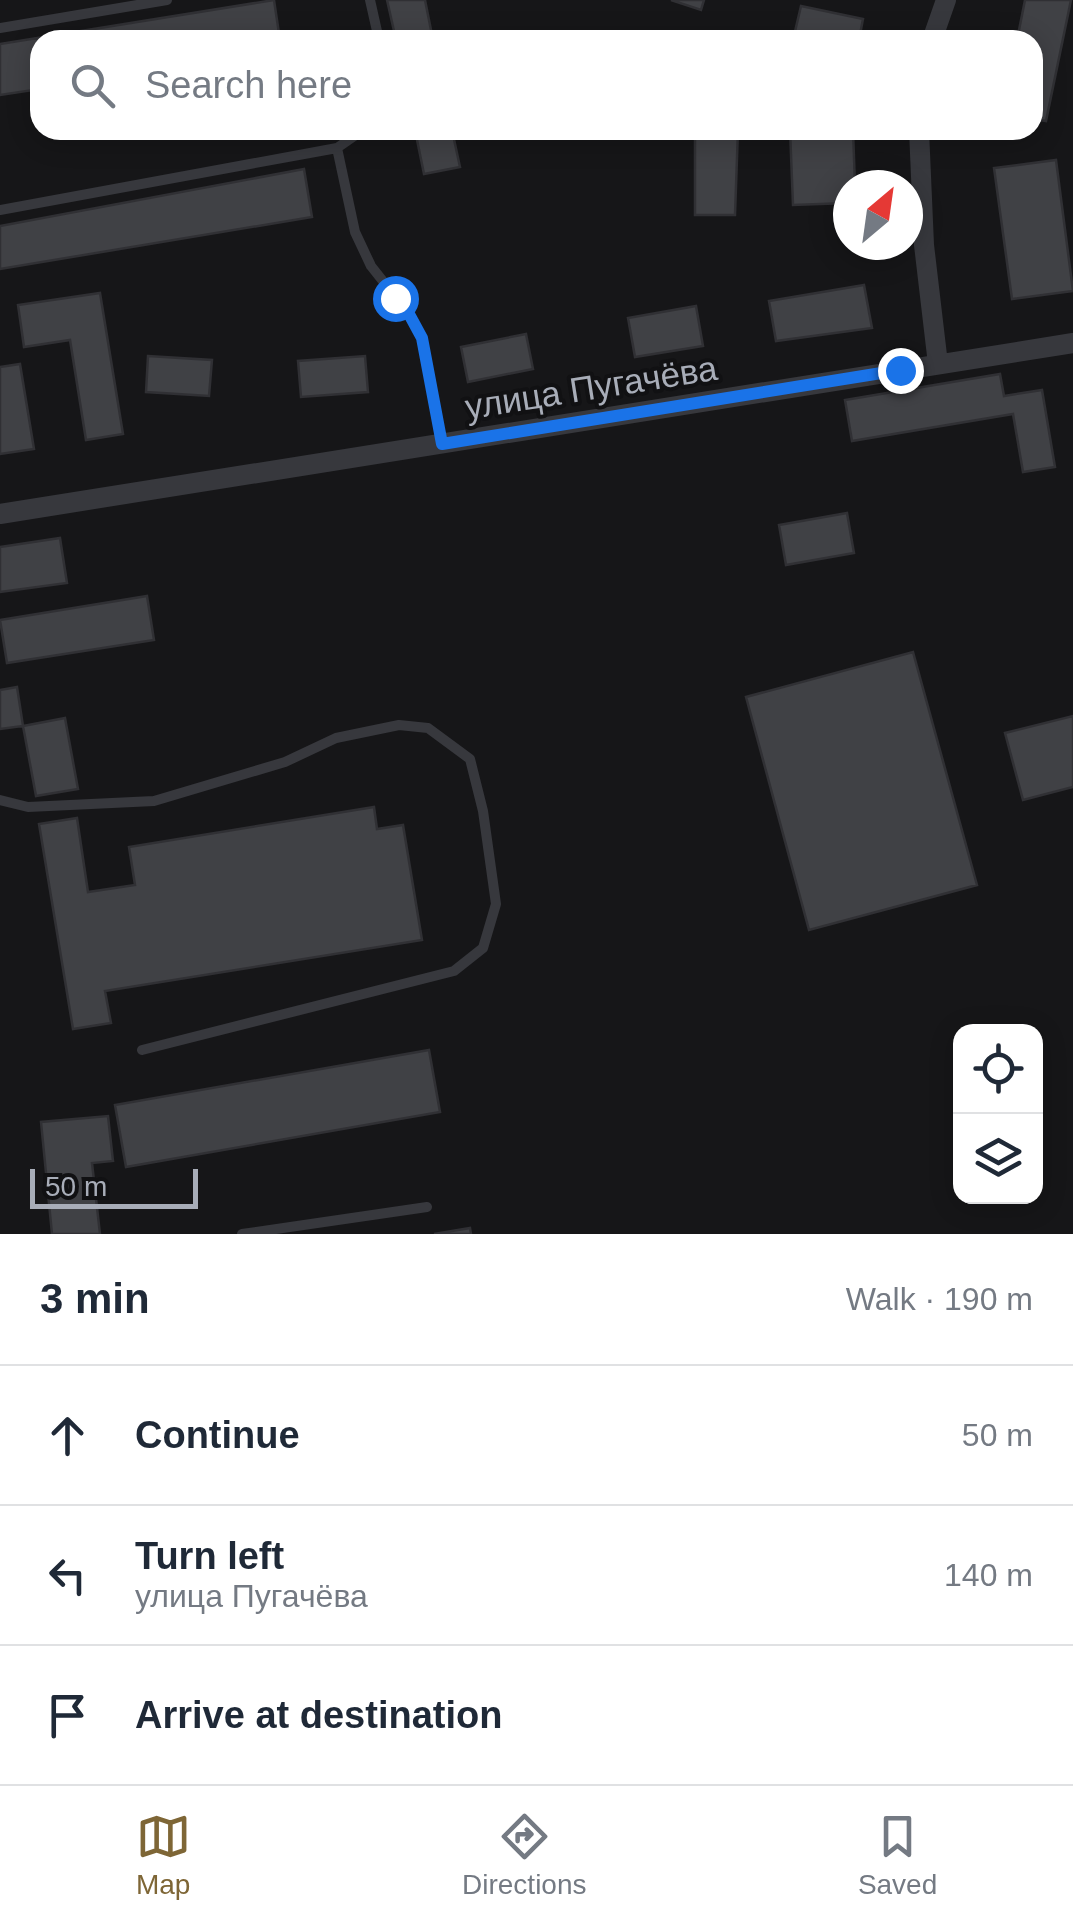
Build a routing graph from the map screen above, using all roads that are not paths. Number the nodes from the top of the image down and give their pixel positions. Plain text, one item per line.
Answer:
1 (167, 0) edge
2 (370, 0) edge
3 (946, 0) edge
4 (0, 28) edge
5 (377, 30) edge
6 (936, 30) edge
7 (349, 140) edge
8 (919, 140) edge
9 (337, 148) junction
10 (0, 210) edge
11 (1073, 342) edge
12 (938, 364) junction
13 (442, 444) junction
14 (0, 514) edge
15 (0, 800) edge
16 (142, 1050) dead end
17 (428, 1207) dead end
18 (242, 1234) edge

1 - 4 lane
2 - 5 lane
3 - 6 street
7 - 9 lane
8 - 12 street
9 - 10 lane
9 - 13 lane
11 - 12 street, улица Пугачёва
12 - 13 street, улица Пугачёва
13 - 14 street, улица Пугачёва
15 - 16 lane
17 - 18 lane

